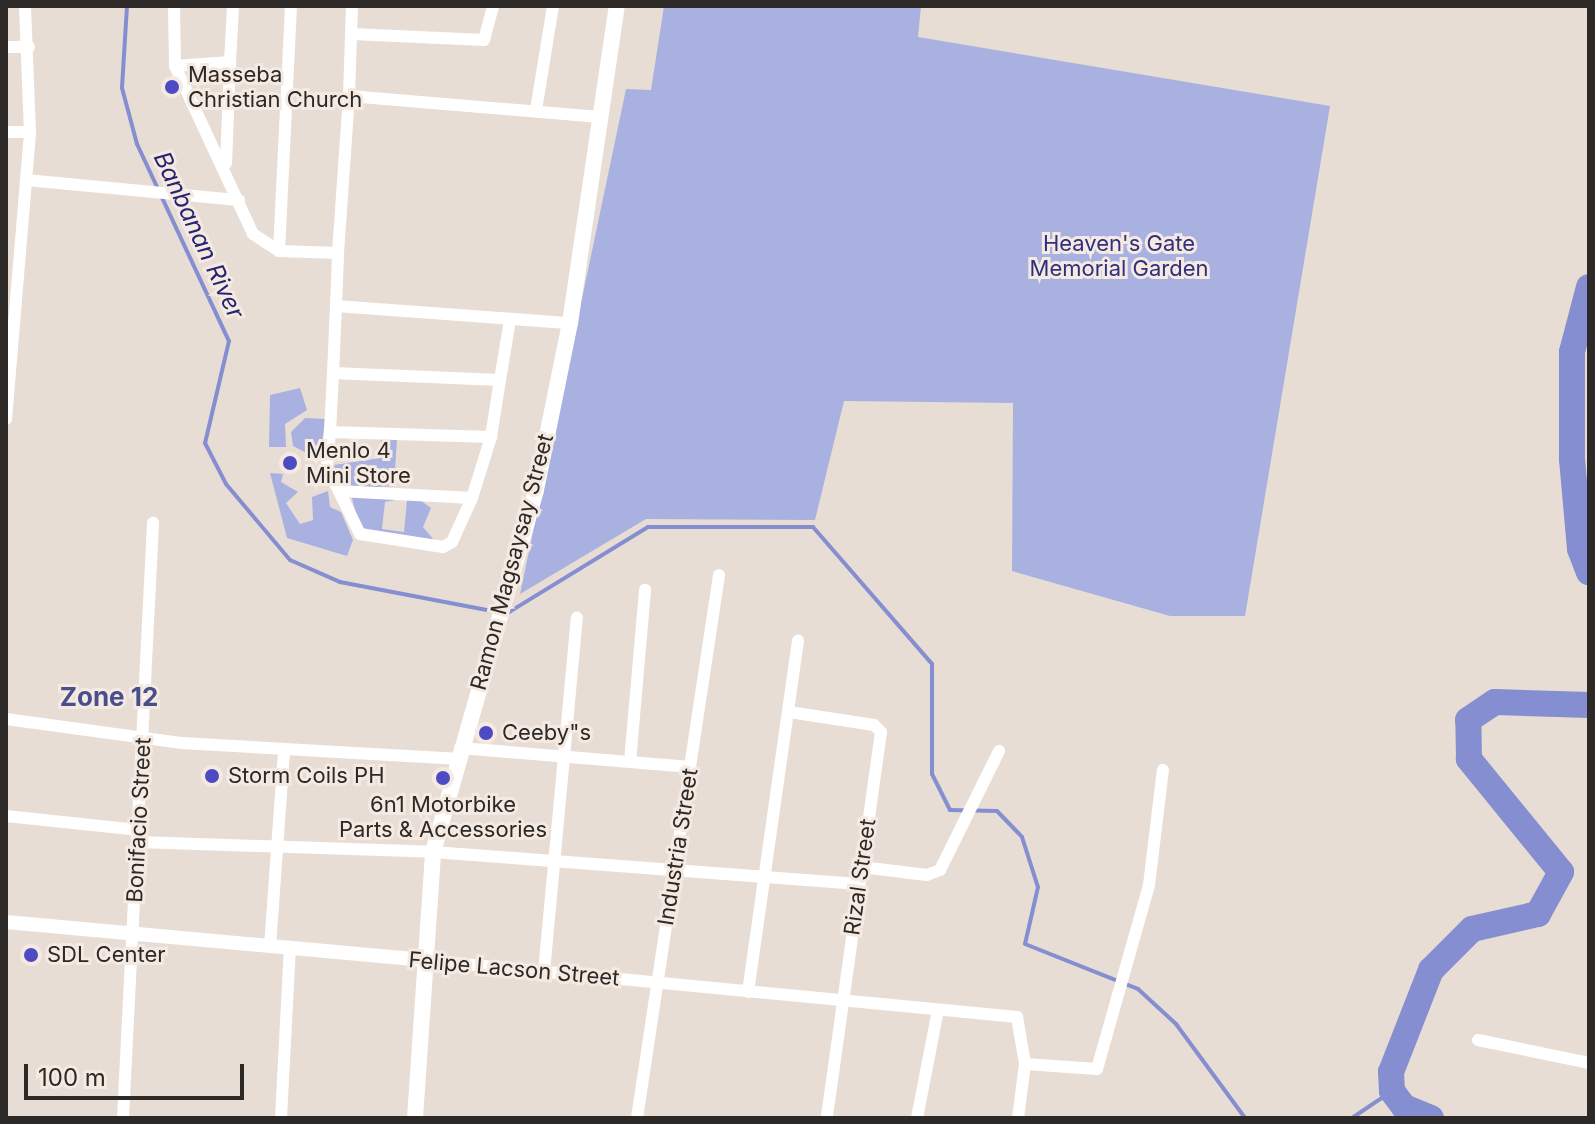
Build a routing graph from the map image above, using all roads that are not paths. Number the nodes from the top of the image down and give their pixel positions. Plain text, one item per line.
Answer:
1 (25, 6) edge
2 (174, 6) edge
3 (233, 6) edge
4 (291, 6) edge
5 (352, 6) edge
6 (493, 6) edge
7 (553, 6) edge
8 (617, 6) edge
9 (352, 34) junction
10 (6, 47) edge
11 (29, 47) junction
12 (230, 62) junction
13 (175, 66) junction
14 (349, 96) junction
15 (536, 110) junction
16 (600, 117) junction
17 (6, 132) edge
18 (30, 132) junction
19 (225, 166) junction
20 (26, 180) junction
21 (239, 200) junction
22 (279, 251) junction
23 (338, 253) junction
24 (336, 306) junction
25 (510, 320) junction
26 (570, 323) junction
27 (333, 373) junction
28 (500, 380) junction
29 (6, 419) edge
30 (330, 432) junction
31 (491, 437) junction
32 (339, 491) junction
33 (472, 498) junction
34 (153, 523) dead end
35 (719, 575) dead end
36 (645, 590) dead end
37 (577, 618) dead end
38 (798, 641) dead end
39 (789, 712) junction
40 (6, 719) edge
41 (142, 738) junction
42 (284, 751) junction
43 (999, 751) dead end
44 (458, 754) junction
45 (564, 757) junction
46 (630, 762) junction
47 (690, 767) junction
48 (1163, 770) dead end
49 (6, 816) edge
50 (139, 836) junction
51 (279, 849) junction
52 (433, 852) junction
53 (555, 861) junction
54 (862, 867) junction
55 (675, 870) junction
56 (766, 877) junction
57 (859, 884) junction
58 (6, 922) edge
59 (133, 933) junction
60 (270, 947) junction
61 (290, 948) junction
62 (421, 960) junction
63 (544, 972) junction
64 (657, 983) junction
65 (748, 992) junction
66 (843, 1001) junction
67 (938, 1010) junction
68 (1478, 1040) dead end
69 (1589, 1063) edge
70 (1025, 1064) junction
71 (123, 1118) edge
72 (281, 1118) edge
73 (415, 1118) edge
74 (637, 1118) edge
75 (827, 1118) edge
76 (917, 1118) edge
77 (1018, 1118) edge

1 - 11 street
2 - 13 street
3 - 12 street
4 - 22 street
5 - 9 street
6 - 9 street
7 - 15 street
8 - 16 main road, Ramon Magsaysay Street
9 - 14 street
10 - 11 street
11 - 18 street
12 - 13 street
12 - 19 street
13 - 19 street
14 - 15 street
14 - 23 street
15 - 16 street
16 - 26 main road, Ramon Magsaysay Street
17 - 18 street
18 - 20 street
19 - 21 street
20 - 21 street
20 - 29 street
21 - 22 street
22 - 23 street
23 - 24 street
24 - 25 street
24 - 27 street
25 - 26 street
25 - 28 street
26 - 44 main road, Ramon Magsaysay Street
27 - 28 street
27 - 30 street
28 - 31 street
30 - 31 street
30 - 32 street
31 - 33 street
32 - 33 street
32 - 33 street
34 - 41 street, Bonifacio Street
35 - 47 street, Industria Street
36 - 46 street
37 - 45 street
38 - 39 street
39 - 54 street, Rizal Street
39 - 56 street
40 - 41 street
41 - 42 street
41 - 50 street, Bonifacio Street
42 - 44 street
42 - 51 street
43 - 54 street
44 - 45 street
44 - 52 main road, Ramon Magsaysay Street
45 - 46 street
45 - 53 street
46 - 47 street
47 - 55 street, Industria Street
48 - 70 street
49 - 50 street
50 - 51 street
50 - 59 street, Bonifacio Street
51 - 52 street
51 - 60 street
52 - 53 street
52 - 62 main road, Ramon Magsaysay Street
53 - 55 street
53 - 63 street
54 - 57 street, Rizal Street
55 - 56 street
55 - 64 street, Industria Street
56 - 57 street
56 - 65 street
57 - 66 street, Rizal Street
58 - 59 street, Felipe Lacson Street
59 - 60 street, Felipe Lacson Street
59 - 71 street, Bonifacio Street
60 - 61 street, Felipe Lacson Street
61 - 62 street, Felipe Lacson Street
61 - 72 street
62 - 63 street, Felipe Lacson Street
62 - 73 main road, Ramon Magsaysay Street
63 - 64 street, Felipe Lacson Street
64 - 65 street, Felipe Lacson Street
64 - 74 street, Industria Street
65 - 66 street, Felipe Lacson Street
66 - 67 street, Felipe Lacson Street
66 - 75 street, Rizal Street
67 - 70 street, Felipe Lacson Street
67 - 76 street
68 - 69 street
70 - 77 street

